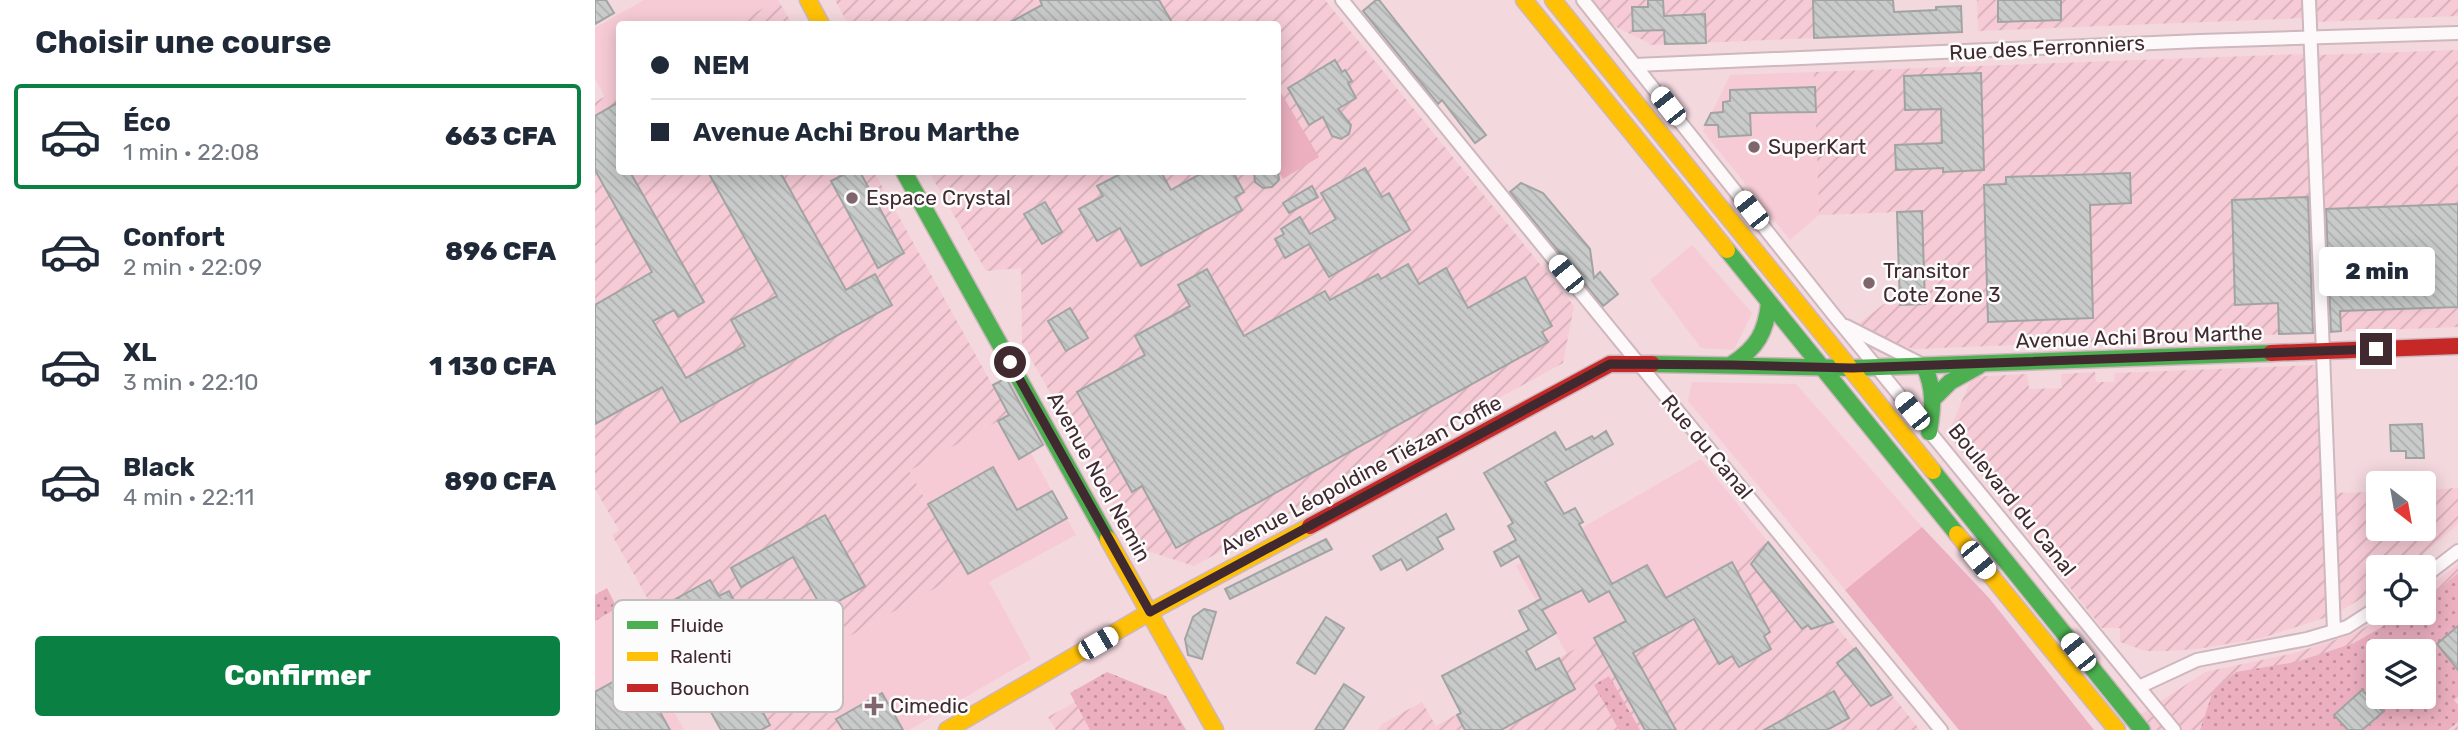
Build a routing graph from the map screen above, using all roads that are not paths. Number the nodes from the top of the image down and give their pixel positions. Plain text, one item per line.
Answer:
1 (808, 0) edge
2 (1342, 0) edge
3 (1524, 0) edge
4 (1553, 0) edge
5 (1583, 0) edge
6 (2309, 0) edge
7 (819, 21) edge
8 (2458, 33) edge
9 (2311, 38) junction
10 (1636, 65) junction
11 (906, 175) edge
12 (1769, 303) junction
13 (1840, 323) junction
14 (2458, 346) edge
15 (2323, 351) junction
16 (1985, 363) junction
17 (1639, 364) junction
18 (1732, 365) junction
19 (1924, 366) junction
20 (1877, 367) junction
21 (1822, 368) junction
22 (1852, 368) junction
23 (1935, 397) junction
24 (1929, 432) junction
25 (2458, 551) edge
26 (2436, 568) edge
27 (1150, 612) junction
28 (2366, 615) edge
29 (2334, 631) junction
30 (2139, 687) junction
31 (947, 730) edge
32 (1215, 730) edge
33 (1941, 730) edge
34 (2117, 730) edge
35 (2142, 730) edge
36 (2173, 730) edge

1 - 7 street
2 - 17 street, Rue du Canal
3 - 12 street
4 - 22 street, Boulevard du Canal
5 - 10 street, Boulevard du Canal
6 - 9 street
8 - 9 street, Rue des Ferronniers
9 - 10 street, Rue des Ferronniers
9 - 15 street
10 - 13 street, Boulevard du Canal
11 - 27 street, Avenue Noel Nemin
12 - 18 street
12 - 21 street
13 - 19 street
13 - 20 street, Boulevard du Canal
14 - 15 street, Avenue Achi Brou Marthe
15 - 16 street, Avenue Achi Brou Marthe
15 - 29 street
16 - 19 street, Avenue Achi Brou Marthe
16 - 23 street
17 - 18 street, Avenue Léopoldine Tiézan Coffie
17 - 27 street, Avenue Léopoldine Tiézan Coffie
17 - 33 street, Rue du Canal
18 - 21 street, Avenue Léopoldine Tiézan Coffie
19 - 20 street, Avenue Achi Brou Marthe
19 - 23 street
20 - 22 street, Avenue Achi Brou Marthe
20 - 24 street, Boulevard du Canal
21 - 22 street, Avenue Achi Brou Marthe
21 - 34 street
22 - 35 street, Boulevard du Canal
23 - 24 street
24 - 30 street, Boulevard du Canal
25 - 26 street
27 - 31 street, Avenue Léopoldine Tiézan Coffie
27 - 32 street, Avenue Noel Nemin
28 - 29 street
29 - 30 street
30 - 36 street, Boulevard du Canal

